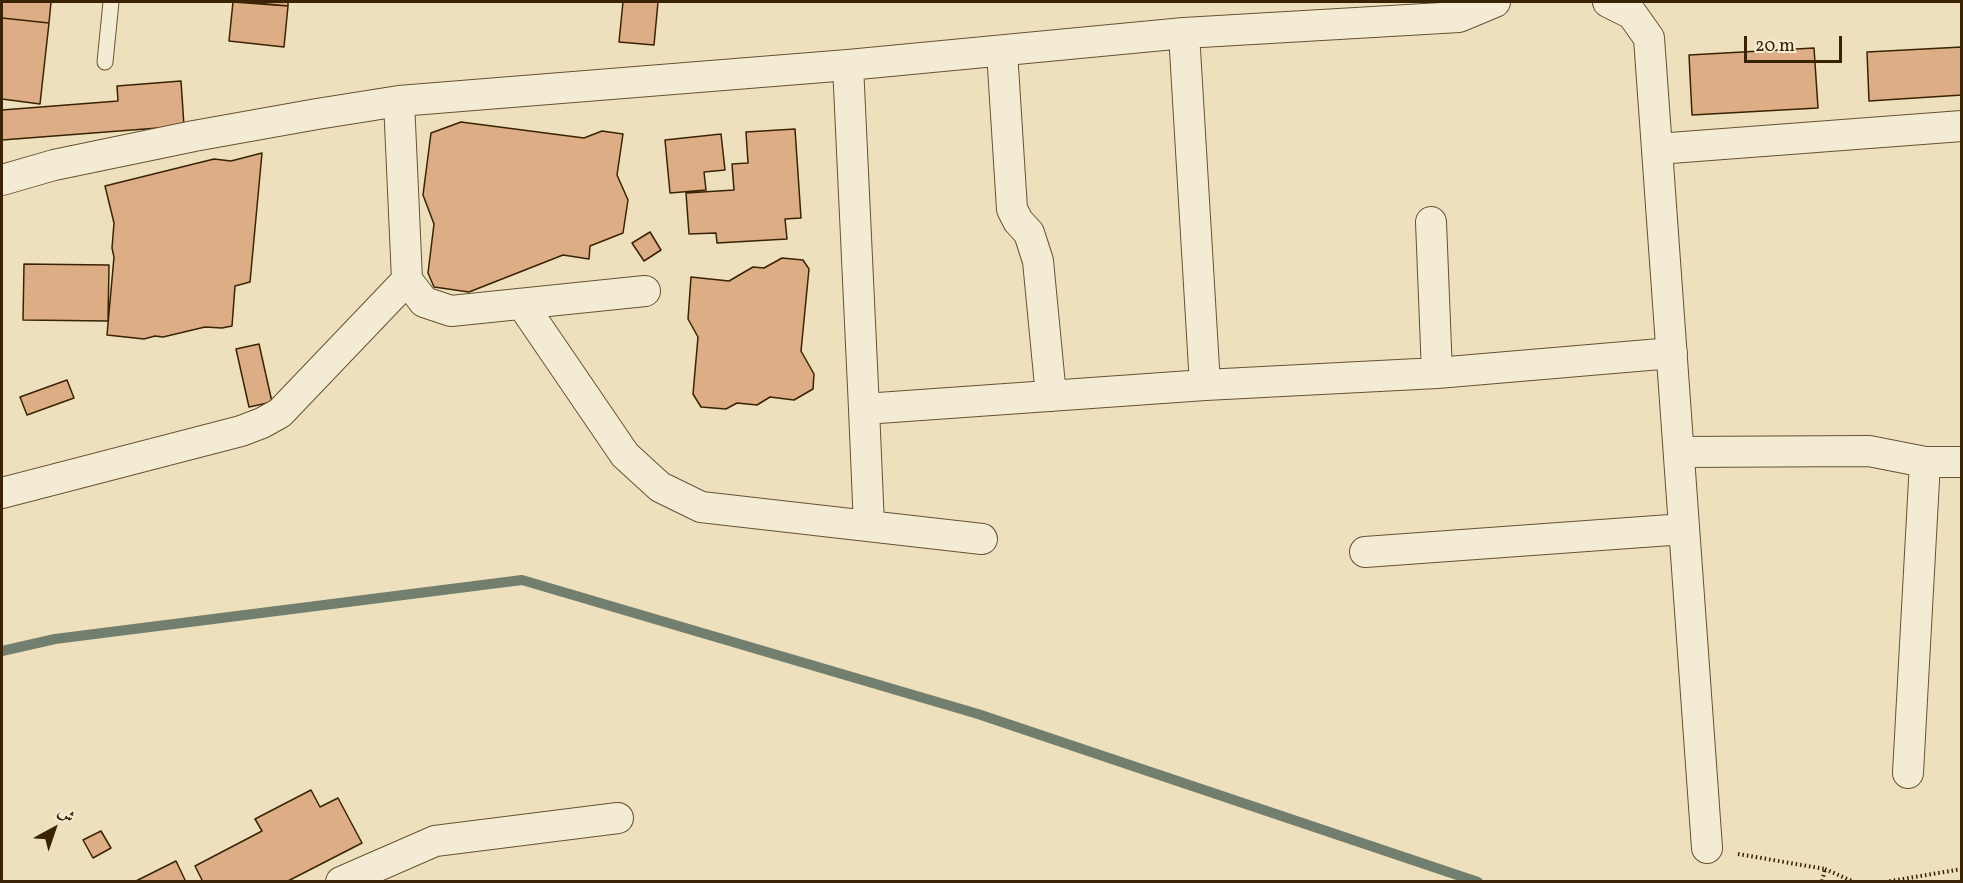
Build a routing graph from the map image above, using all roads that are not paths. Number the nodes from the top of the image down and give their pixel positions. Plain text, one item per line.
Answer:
1 (111, 2) edge
2 (1495, 2) edge
3 (1608, 2) edge
4 (1184, 33) junction
5 (1002, 51) junction
6 (105, 62) dead end
7 (848, 65) junction
8 (399, 101) junction
9 (1962, 126) edge
10 (1657, 149) junction
11 (2, 180) edge
12 (1431, 222) dead end
13 (407, 280) junction
14 (645, 291) dead end
15 (522, 304) junction
16 (1672, 353) junction
17 (1437, 373) junction
18 (1205, 385) junction
19 (1051, 396) junction
20 (864, 409) junction
21 (1679, 452) junction
22 (1925, 462) junction
23 (1962, 462) edge
24 (2, 493) edge
25 (869, 526) junction
26 (1684, 529) junction
27 (982, 539) dead end
28 (1365, 552) dead end
29 (1908, 773) dead end
30 (618, 818) dead end
31 (1707, 848) road end
32 (341, 882) edge

1 - 6 lane
2 - 4 street
3 - 10 street
4 - 5 street
4 - 18 street
5 - 7 street
5 - 19 street
7 - 8 street
7 - 20 street
8 - 11 street
8 - 13 street
9 - 10 street
10 - 16 street
12 - 17 street
13 - 15 street
13 - 24 street
14 - 15 street
15 - 25 street
16 - 17 street
16 - 21 street
17 - 18 street
18 - 19 street
19 - 20 street
20 - 25 street
21 - 22 street
21 - 26 street
22 - 23 street
22 - 29 street
25 - 27 street
26 - 28 street
26 - 31 street
30 - 32 street

